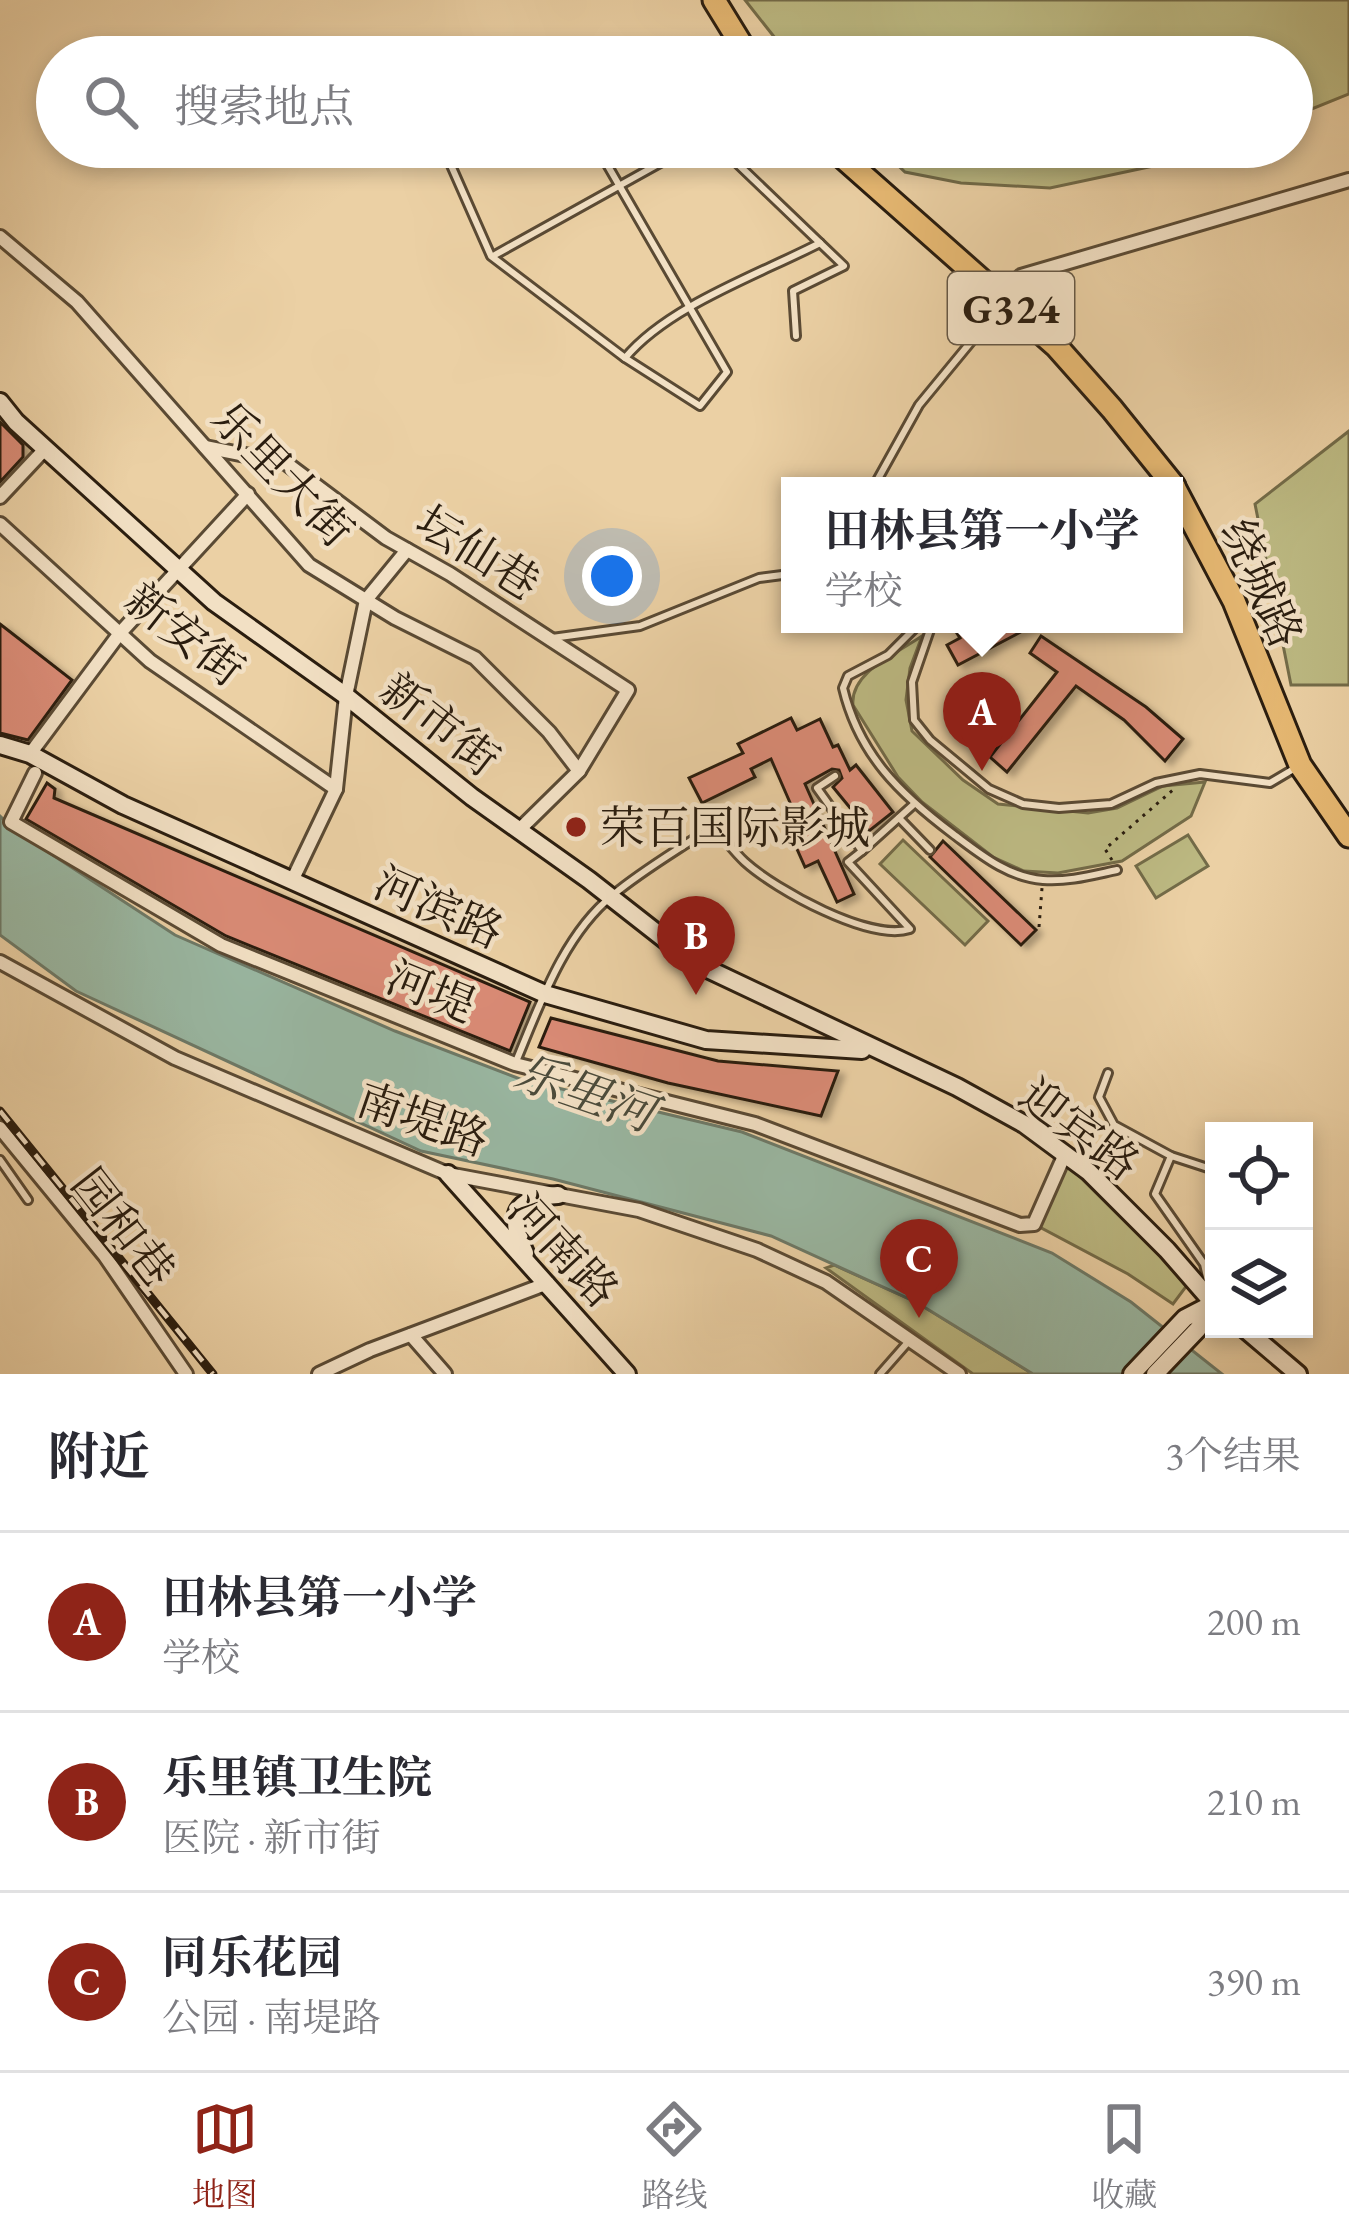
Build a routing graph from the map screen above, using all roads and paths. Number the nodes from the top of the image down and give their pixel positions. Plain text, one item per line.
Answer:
1 (714, 0) edge
2 (736, 36) edge
3 (452, 168) edge
4 (610, 168) edge
5 (651, 168) edge
6 (742, 168) edge
7 (854, 168) edge
8 (1349, 180) edge
9 (620, 185) junction
10 (0, 237) edge
11 (820, 243) junction
12 (491, 256) junction
13 (1004, 302) junction
14 (690, 309) junction
15 (796, 336) dead end
16 (625, 358) junction
17 (0, 402) edge
18 (204, 447) junction
19 (45, 449) junction
20 (879, 477) edge
21 (1167, 477) edge
22 (248, 494) junction
23 (0, 497) edge
24 (1183, 503) edge
25 (0, 524) edge
26 (407, 550) junction
27 (177, 567) junction
28 (781, 575) edge
29 (366, 600) junction
30 (120, 633) junction
31 (910, 633) edge
32 (929, 633) edge
33 (548, 639) junction
34 (346, 696) junction
35 (0, 745) edge
36 (30, 754) junction
37 (1300, 765) junction
38 (579, 771) junction
39 (34, 773) dead end
40 (835, 776) dead end
41 (1189, 776) junction
42 (336, 789) junction
43 (914, 805) junction
44 (899, 818) junction
45 (519, 830) junction
46 (1349, 836) edge
47 (930, 850) dead end
48 (862, 851) junction
49 (1117, 870) joint
50 (292, 880) junction
51 (1042, 880) junction
52 (610, 897) junction
53 (1039, 927) dead end
54 (0, 962) edge
55 (545, 994) junction
56 (825, 1027) junction
57 (816, 1047) junction
58 (874, 1051) junction
59 (515, 1064) junction
60 (1108, 1073) dead end
61 (0, 1128) edge
62 (1126, 1132) junction
63 (1171, 1156) junction
64 (1068, 1157) junction
65 (0, 1160) edge
66 (1205, 1167) edge
67 (448, 1174) junction
68 (558, 1195) junction
69 (28, 1200) dead end
70 (530, 1264) junction
71 (1205, 1268) edge
72 (548, 1282) junction
73 (1205, 1294) edge
74 (1205, 1312) edge
75 (1192, 1324) junction
76 (411, 1335) junction
77 (1256, 1338) edge
78 (910, 1339) junction
79 (186, 1374) edge
80 (320, 1374) edge
81 (445, 1374) edge
82 (628, 1374) edge
83 (880, 1374) edge
84 (959, 1374) edge
85 (1132, 1374) edge
86 (1155, 1374) edge
87 (1298, 1374) edge

1 - 2 highway
3 - 12 lane
4 - 9 lane
5 - 9 lane
6 - 11 lane
7 - 13 highway, 绕城路 / G324
8 - 13 street
9 - 12 lane
9 - 14 lane
10 - 18 street, 乐里大街
11 - 14 lane
11 - 15 lane
12 - 16 lane
13 - 20 lane
13 - 21 highway, 绕城路 / G324
14 - 16 lane
14 - 16 lane
17 - 19 street, 新市街
18 - 22 street, 乐里大街
18 - 26 street, 坛仙巷
19 - 23 street
19 - 27 street, 新市街
22 - 27 street
22 - 29 street, 乐里大街
24 - 37 highway, 绕城路 / G324
25 - 30 street, 新安街
26 - 29 street
26 - 33 street, 坛仙巷
27 - 30 street
27 - 34 street, 新市街
28 - 33 lane
29 - 34 street
29 - 38 street, 乐里大街
30 - 36 street
30 - 42 street, 新安街
31 - 43 lane
32 - 41 lane
33 - 38 street, 坛仙巷
34 - 42 street
34 - 45 street, 新市街
35 - 36 street, 河滨路
36 - 50 street, 河滨路
37 - 41 lane
37 - 46 highway, 绕城路 / G324
38 - 45 street
39 - 59 street, 河堤
40 - 48 lane
41 - 49 path
42 - 50 street
43 - 44 lane
43 - 51 lane
44 - 47 lane
44 - 48 lane
45 - 52 street, 新市街
48 - 52 lane
49 - 51 lane
50 - 55 street, 河滨路
51 - 53 path
52 - 55 lane
52 - 56 street, 新市街
54 - 67 street, 南堤路
55 - 57 street, 河滨路
55 - 59 lane
56 - 57 street
56 - 58 street, 新市街
57 - 58 street, 河滨路
58 - 64 street, 迎宾路
59 - 64 street, 河堤
60 - 62 lane
61 - 79 street, 园和巷
62 - 63 lane
62 - 64 path
63 - 66 lane
63 - 71 lane
64 - 73 street, 迎宾路
65 - 69 lane
67 - 68 street, 南堤路
67 - 70 street, 河南路
68 - 70 street
68 - 78 street, 南堤路
70 - 72 street, 河南路
72 - 76 street
72 - 82 street, 河南路
74 - 75 street
75 - 85 street
75 - 86 street
76 - 80 street
76 - 81 street
77 - 87 street
78 - 83 lane
78 - 84 street, 南堤路

